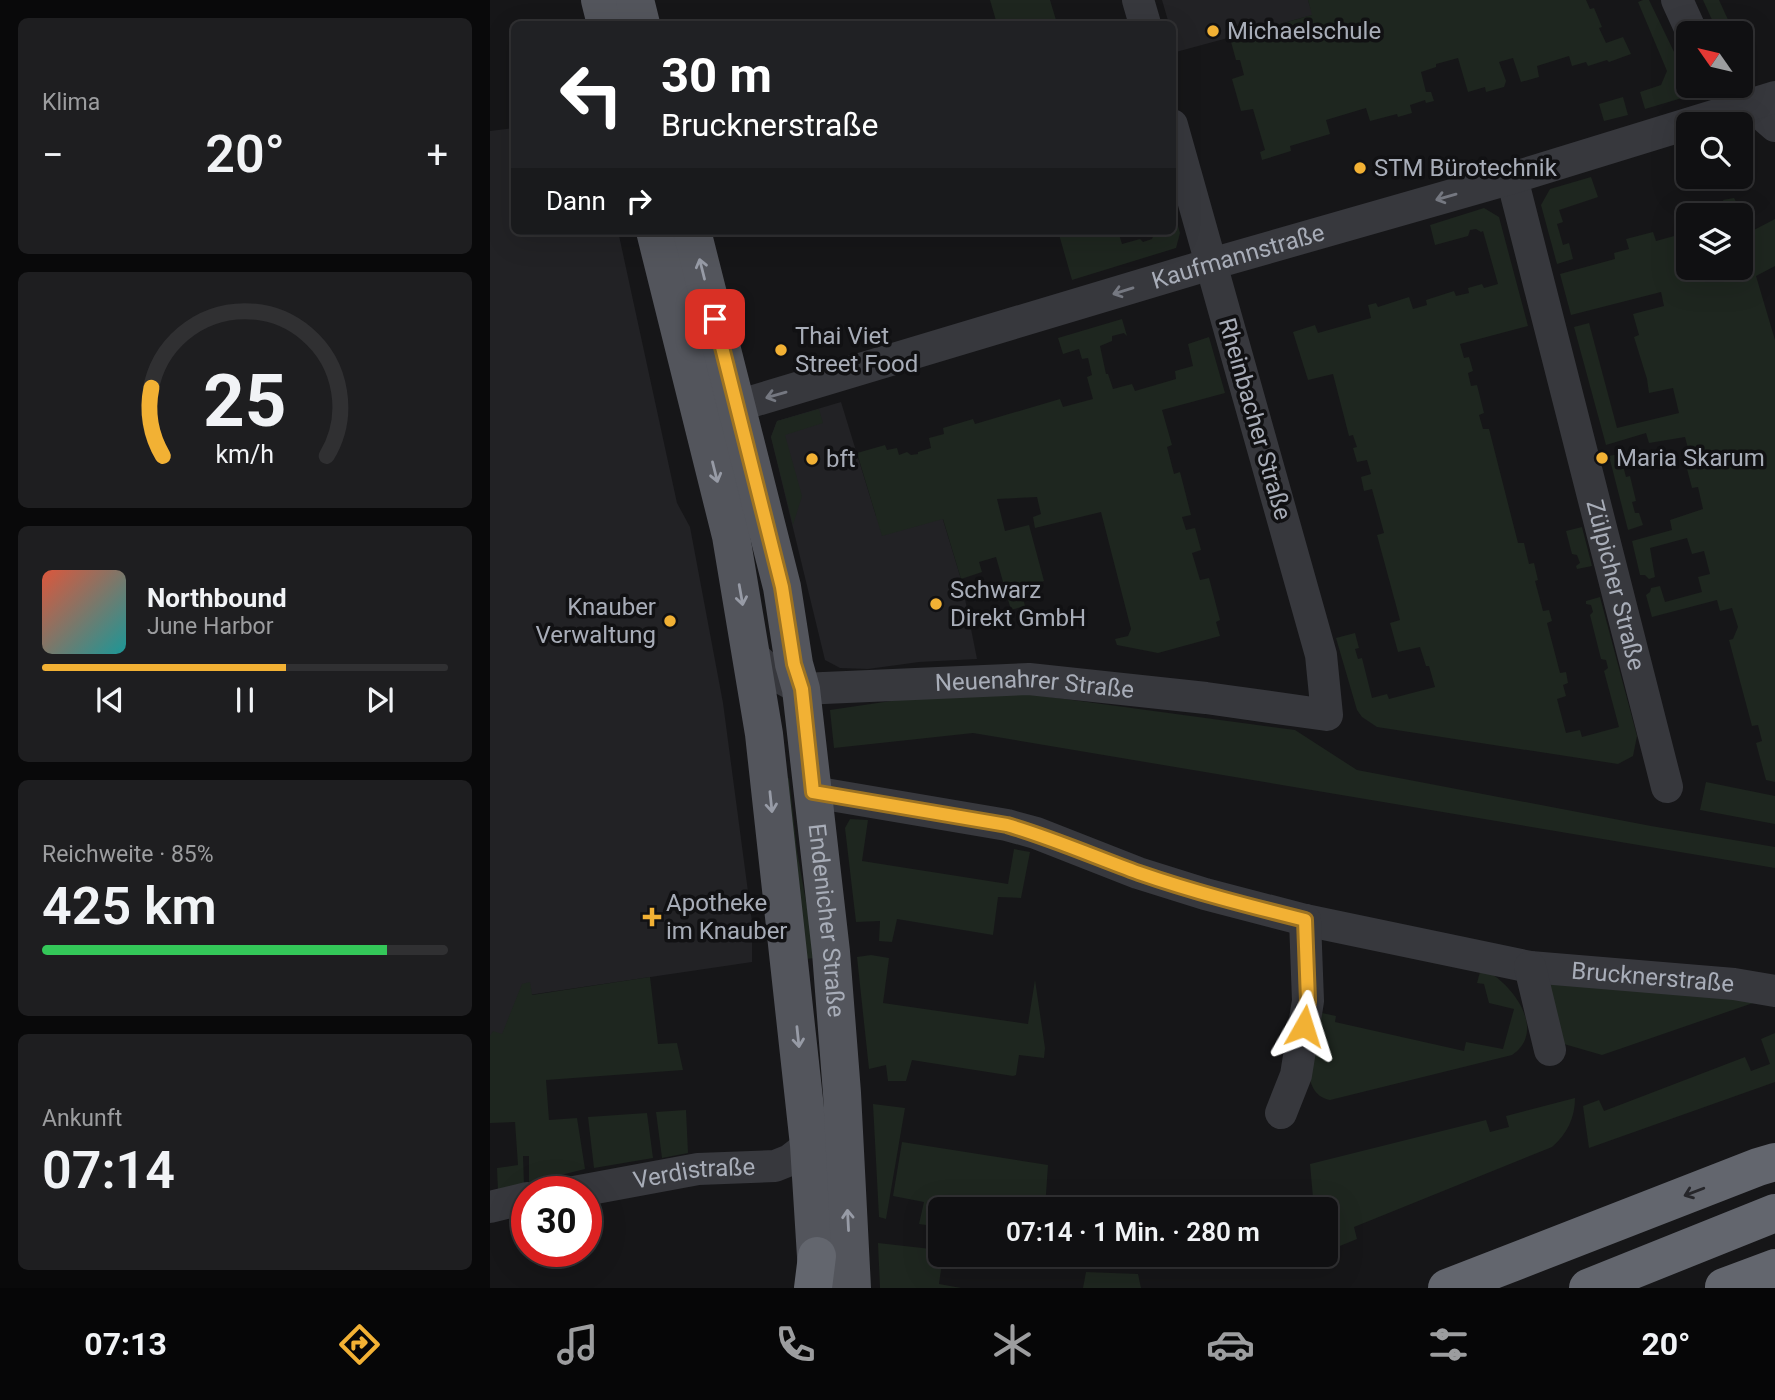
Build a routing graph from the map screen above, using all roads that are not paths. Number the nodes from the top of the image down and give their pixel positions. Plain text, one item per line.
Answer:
1 (600, 0) edge
2 (635, 0) edge
3 (1138, 0) edge
4 (1677, 0) edge
5 (605, 21) edge
6 (639, 21) edge
7 (1143, 21) edge
8 (1687, 21) edge
9 (1746, 98) edge
10 (1754, 98) edge
11 (1775, 126) edge
12 (1176, 139) edge
13 (1511, 178) junction
14 (656, 235) edge
15 (693, 235) edge
16 (1211, 264) junction
17 (737, 406) junction
18 (699, 408) junction
19 (752, 655) junction
20 (802, 689) junction
21 (1327, 715) joint
22 (1667, 787) dead end
23 (813, 792) junction
24 (1305, 920) junction
25 (1530, 967) junction
26 (1775, 991) edge
27 (1550, 1050) dead end
28 (1281, 1113) dead end
29 (809, 1145) junction
30 (1769, 1162) edge
31 (602, 1187) edge
32 (511, 1202) edge
33 (490, 1208) edge
34 (1775, 1213) edge
35 (1775, 1232) edge
36 (1775, 1268) edge
37 (816, 1277) edge
38 (1604, 1282) edge
39 (1724, 1287) edge
40 (838, 1288) edge
41 (852, 1288) edge
42 (1447, 1288) edge

1 - 5 main road
2 - 6 main road
3 - 7 street
4 - 8 street
9 - 13 street, Kaufmannstraße
10 - 11 street
12 - 16 street, Rheinbacher Straße
13 -> 16 street, Kaufmannstraße
13 - 22 street, Zülpicher Straße
14 - 18 main road, Endenicher Straße
17 -> 15 main road, Endenicher Straße
16 -> 17 street, Kaufmannstraße
16 - 21 street, Rheinbacher Straße
17 - 18 street, Kaufmannstraße
17 - 20 main road, Endenicher Straße
18 -> 19 main road, Endenicher Straße
19 - 20 street
19 -> 29 main road, Endenicher Straße
20 - 21 street, Neuenahrer Straße
20 - 23 main road, Endenicher Straße
23 - 24 street, Brucknerstraße
41 -> 23 main road, Endenicher Straße
24 - 25 street, Brucknerstraße
24 - 28 street
25 - 26 street, Brucknerstraße
25 - 27 street, Brucknerstraße
29 - 31 street, Verdistraße
29 - 37 main road, Endenicher Straße
30 -> 42 highway
32 - 33 street
34 - 38 highway
35 - 38 highway
36 - 39 highway
37 - 40 main road, Endenicher Straße

